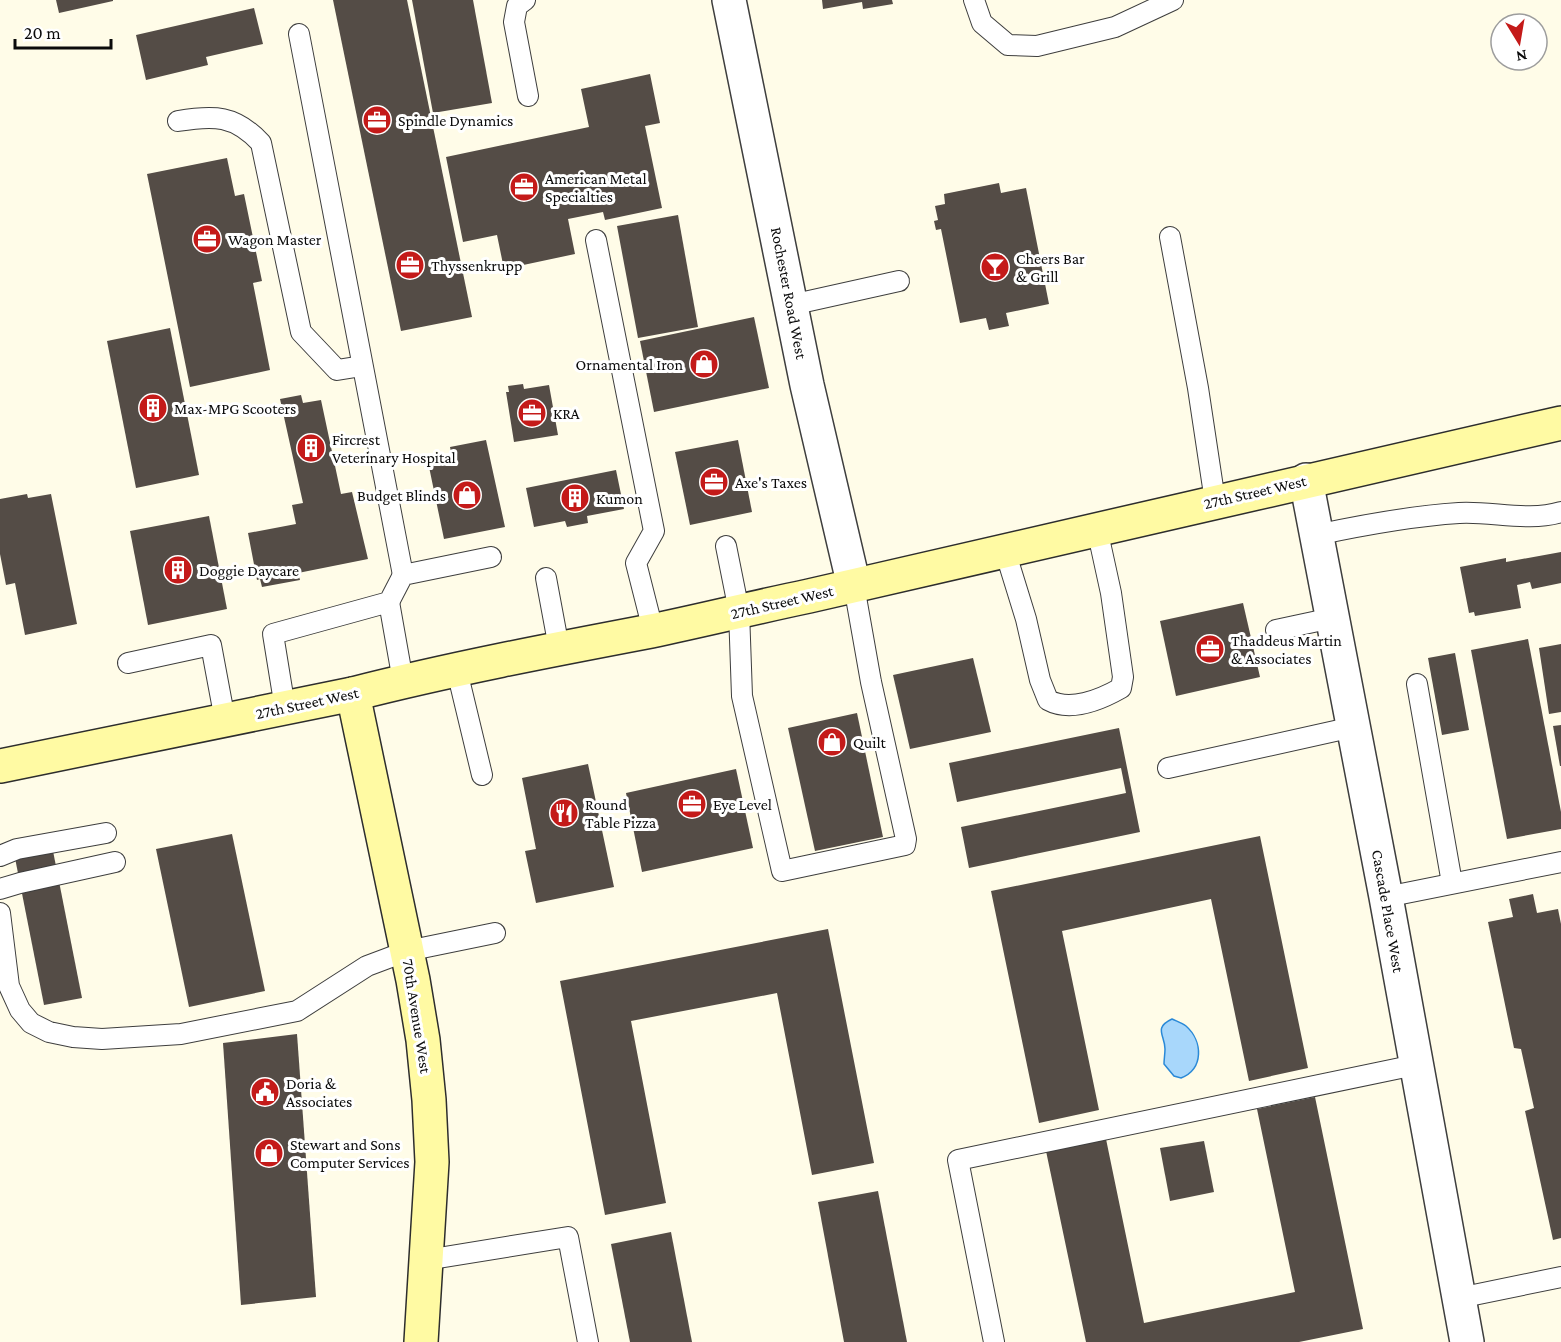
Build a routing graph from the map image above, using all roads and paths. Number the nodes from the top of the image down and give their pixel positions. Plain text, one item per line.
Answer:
1 (525, 0) edge
2 (729, 0) edge
3 (974, 0) edge
4 (1173, 0) edge
5 (299, 34) dead end
6 (528, 96) dead end
7 (178, 122) dead end
8 (1170, 237) dead end
9 (596, 240) dead end
10 (898, 280) dead end
11 (791, 305) junction
12 (362, 366) junction
13 (1561, 423) edge
14 (1306, 480) junction
15 (1215, 501) junction
16 (1561, 512) edge
17 (1097, 529) junction
18 (1316, 535) junction
19 (726, 546) dead end
20 (1005, 551) junction
21 (491, 557) dead end
22 (403, 574) junction
23 (546, 578) dead end
24 (855, 585) junction
25 (389, 602) junction
26 (739, 611) junction
27 (1332, 618) junction
28 (653, 630) junction
29 (1276, 630) dead end
30 (559, 648) junction
31 (128, 663) dead end
32 (457, 671) junction
33 (403, 681) junction
34 (1417, 684) dead end
35 (353, 694) junction
36 (285, 708) junction
37 (225, 720) junction
38 (1353, 727) junction
39 (0, 766) edge
40 (1168, 768) dead end
41 (482, 775) dead end
42 (106, 833) dead end
43 (0, 856) edge
44 (115, 862) dead end
45 (1561, 862) edge
46 (1452, 883) junction
47 (0, 889) edge
48 (1386, 897) junction
49 (0, 914) edge
50 (495, 933) dead end
51 (407, 951) junction
52 (1415, 1065) junction
53 (426, 1260) junction
54 (1561, 1277) edge
55 (1459, 1298) junction
56 (421, 1342) edge
57 (588, 1342) edge
58 (994, 1342) edge
59 (1467, 1342) edge

1 - 6 lane
2 - 11 street, Rochester Road West
3 - 4 lane
5 - 12 lane
7 - 12 lane
8 - 15 lane
9 - 28 lane
10 - 11 lane
11 - 24 street, Rochester Road West
12 - 22 lane
13 - 14 main road, 27th Street West
14 - 15 main road, 27th Street West
14 - 18 street, Cascade Place West
15 - 17 main road, 27th Street West
16 - 18 lane
17 - 20 main road, 27th Street West
17 - 20 lane
18 - 27 street, Cascade Place West
19 - 26 lane
20 - 24 main road, 27th Street West
21 - 22 lane
22 - 25 lane
23 - 30 lane
24 - 26 main road, 27th Street West
24 - 26 lane
25 - 33 lane
25 - 36 lane
26 - 28 main road, 27th Street West
27 - 29 lane
27 - 38 street, Cascade Place West
28 - 30 main road, 27th Street West
30 - 32 main road, 27th Street West
31 - 37 lane
32 - 33 main road, 27th Street West
32 - 41 lane
33 - 35 main road, 27th Street West
34 - 46 lane
35 - 36 main road, 27th Street West
35 - 51 main road, 70th Avenue West
36 - 37 main road, 27th Street West
37 - 39 main road, 27th Street West
38 - 40 lane
38 - 48 street, Cascade Place West
42 - 43 lane
44 - 47 lane
45 - 46 lane
46 - 48 lane
48 - 52 street, Cascade Place West
49 - 51 lane
50 - 51 lane
51 - 53 main road, 70th Avenue West
52 - 55 street, Cascade Place West
52 - 58 lane
53 - 56 main road, 70th Avenue West
53 - 57 lane
54 - 55 lane
55 - 59 street, Cascade Place West

